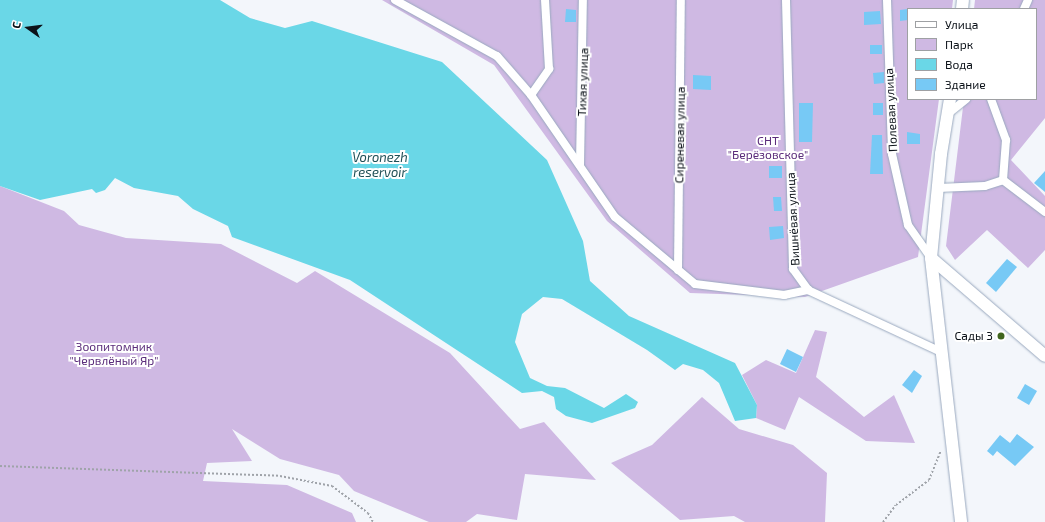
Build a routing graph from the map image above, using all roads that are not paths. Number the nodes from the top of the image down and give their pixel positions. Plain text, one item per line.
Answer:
1 (395, 0) edge
2 (545, 0) edge
3 (584, 0) edge
4 (681, 0) edge
5 (786, 0) edge
6 (887, 0) edge
7 (531, 96) junction
8 (950, 100) edge
9 (965, 100) edge
10 (991, 100) edge
11 (949, 113) junction
12 (580, 165) junction
13 (1003, 180) junction
14 (938, 188) junction
15 (1045, 212) edge
16 (931, 258) junction
17 (678, 270) junction
18 (808, 290) junction
19 (939, 351) junction
20 (1045, 356) edge
21 (961, 522) edge

1 - 7 street
2 - 7 street
3 - 12 street, Тихая улица
4 - 17 street, Сиреневая улица
5 - 18 street, Вишнёвая улица
6 - 16 street, Полевая улица
7 - 12 street
8 - 11 street
9 - 11 street
10 - 13 street
11 - 14 street
12 - 17 street
13 - 14 street
13 - 15 street
14 - 16 street
16 - 19 street
16 - 20 street
17 - 18 street
18 - 19 street, Вишнёвая улица
19 - 21 street

